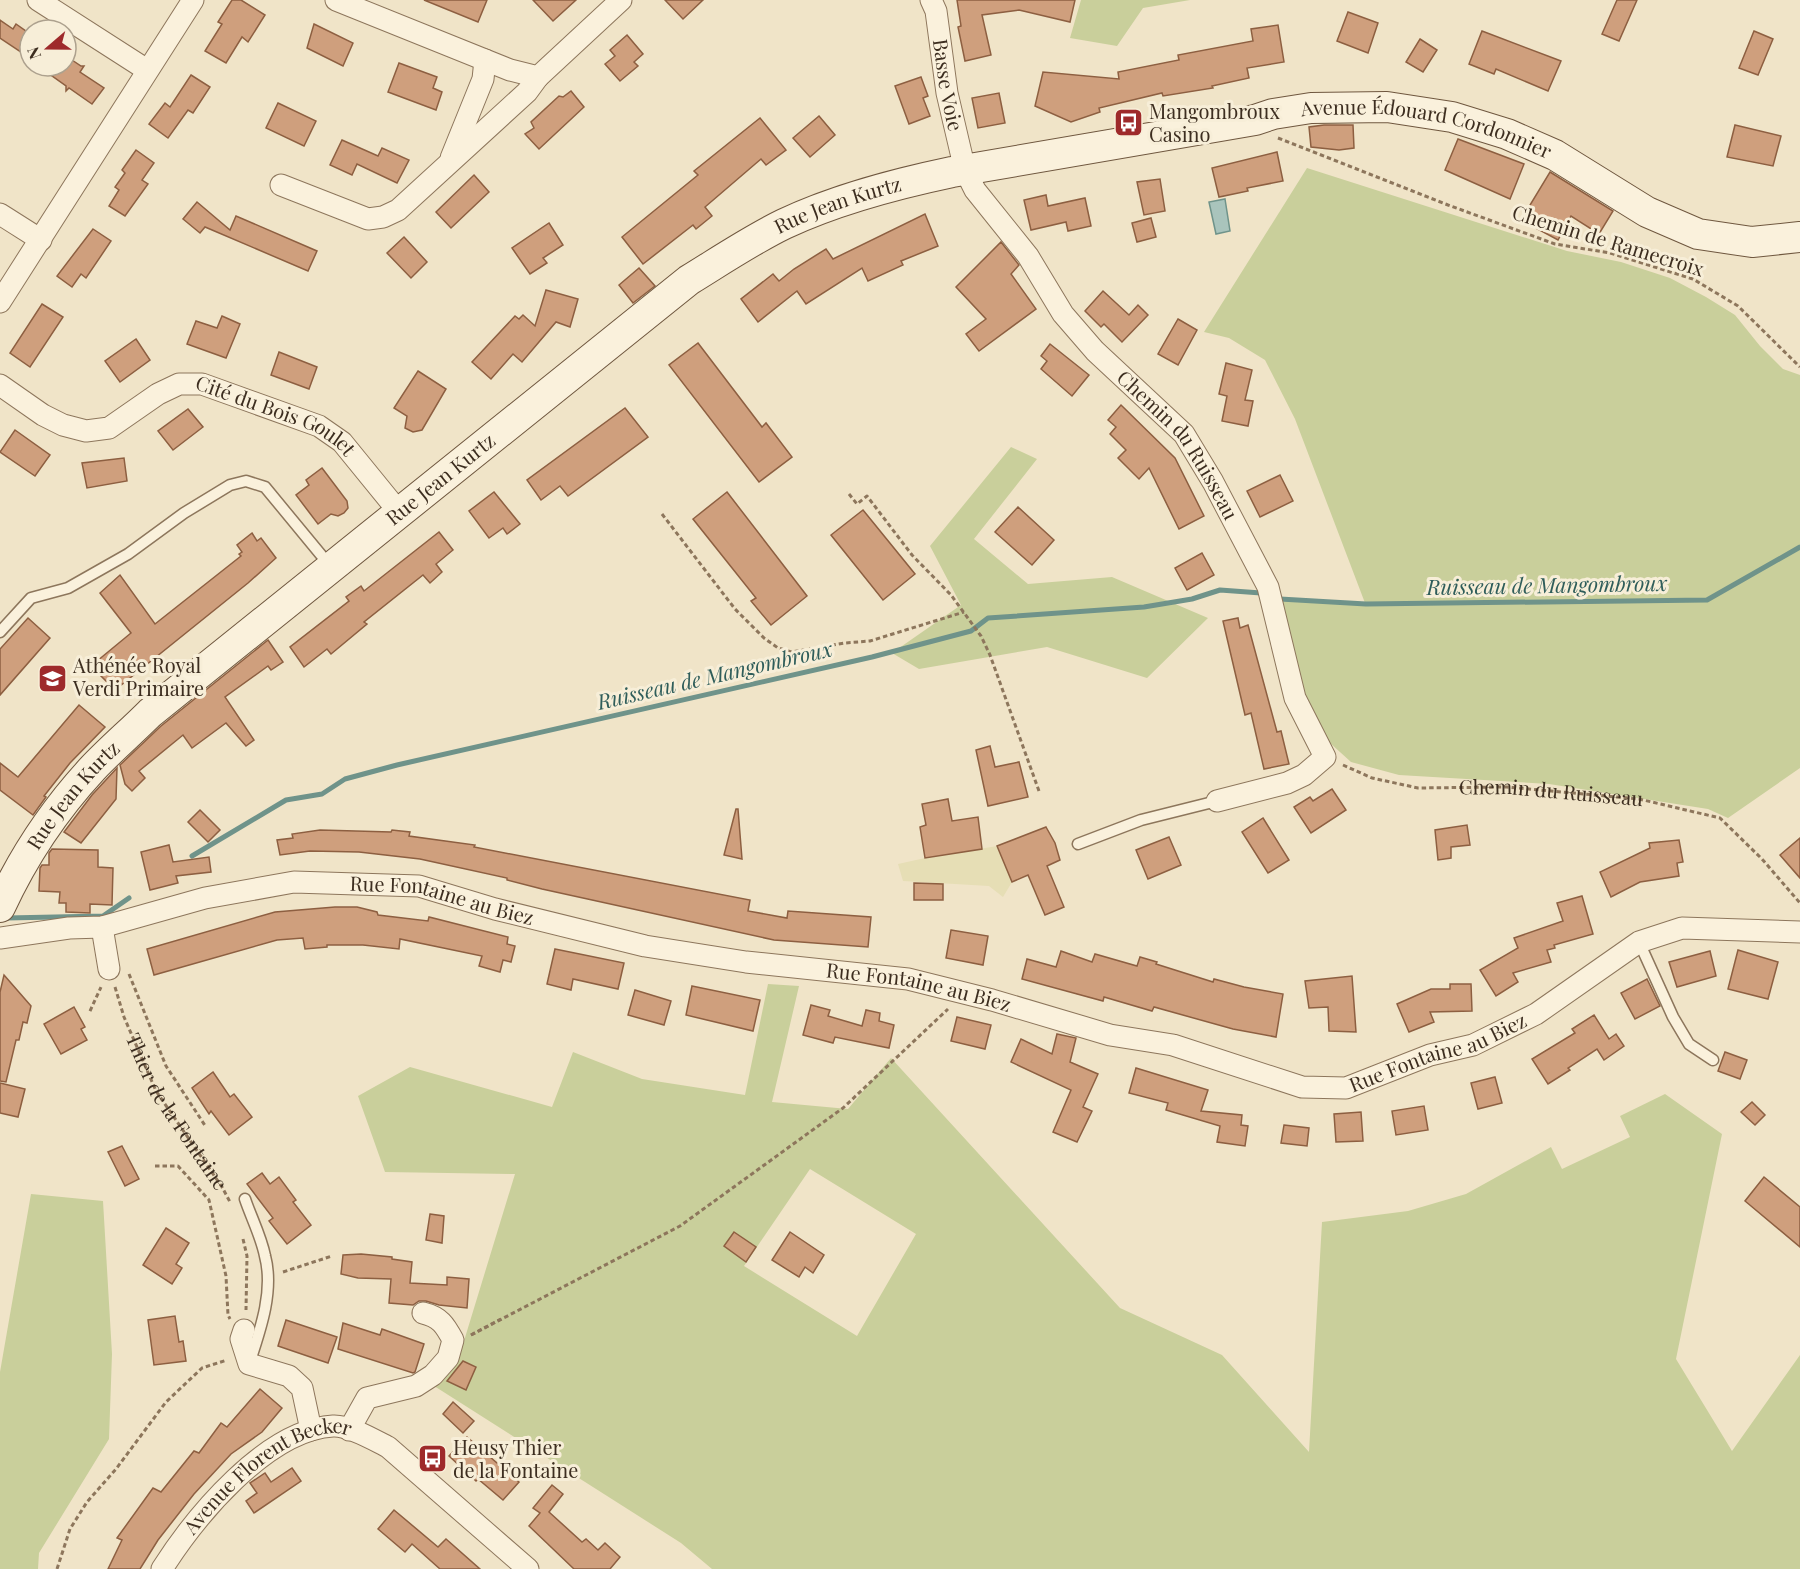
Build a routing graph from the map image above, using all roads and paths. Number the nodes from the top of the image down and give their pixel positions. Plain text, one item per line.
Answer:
1 (38, 0) edge
2 (192, 0) edge
3 (336, 0) edge
4 (621, 0) edge
5 (931, 0) edge
6 (485, 60) junction
7 (147, 70) junction
8 (538, 77) junction
9 (1255, 120) junction
10 (448, 163) junction
11 (965, 170) junction
12 (281, 185) dead end
13 (0, 214) edge
14 (1800, 237) edge
15 (41, 240) junction
16 (0, 302) edge
17 (1800, 367) edge
18 (0, 385) edge
19 (849, 494) dead end
20 (399, 512) junction
21 (662, 514) dead end
22 (331, 567) junction
23 (964, 612) junction
24 (0, 632) edge
25 (1325, 757) junction
26 (1039, 791) dead end
27 (1217, 801) joint
28 (1078, 844) dead end
29 (1800, 903) edge
30 (0, 907) edge
31 (102, 927) junction
32 (1800, 932) edge
33 (0, 938) edge
34 (1639, 942) junction
35 (118, 970) junction
36 (965, 993) junction
37 (90, 1011) dead end
38 (1713, 1060) dead end
39 (206, 1127) dead end
40 (155, 1166) dead end
41 (245, 1199) dead end
42 (231, 1204) dead end
43 (242, 1233) dead end
44 (333, 1257) dead end
45 (267, 1279) junction
46 (423, 1313) dead end
47 (501, 1319) dead end
48 (243, 1334) junction
49 (452, 1345) junction
50 (249, 1364) junction
51 (202, 1368) dead end
52 (311, 1430) junction
53 (349, 1430) junction
54 (57, 1569) edge
55 (162, 1569) edge
56 (528, 1569) edge

1 - 7 street
2 - 7 street
3 - 6 street
4 - 8 street
5 - 11 street, Basse Voie
6 - 8 street
6 - 10 street
7 - 15 street
8 - 10 street
9 - 11 main road, Avenue Édouard Cordonnier
9 - 14 main road, Avenue Édouard Cordonnier
9 - 17 path, Chemin de Ramecroix
10 - 12 street
11 - 20 main road, Rue Jean Kurtz
11 - 25 street, Chemin du Ruisseau
13 - 15 street
15 - 16 street
18 - 20 street, Cité du Bois Goulet
19 - 23 path
20 - 22 main road, Rue Jean Kurtz
21 - 23 path
22 - 24 lane
22 - 30 main road, Rue Jean Kurtz
23 - 26 path
25 - 27 street
25 - 29 path, Chemin du Ruisseau
27 - 28 lane
31 - 33 street, Rue Fontaine au Biez
31 - 35 street
31 - 36 street, Rue Fontaine au Biez
32 - 34 street, Rue Fontaine au Biez
34 - 36 street, Rue Fontaine au Biez
34 - 38 lane
35 - 37 path
35 - 39 path
35 - 42 path, Thier de la Fontaine
36 - 49 path
40 - 48 path
41 - 45 lane, Thier de la Fontaine
43 - 48 path
44 - 45 path
45 - 50 lane, Thier de la Fontaine
46 - 49 street
47 - 49 path
48 - 50 street
49 - 53 street, Avenue Florent Becker
50 - 52 street
51 - 54 path
52 - 53 street, Avenue Florent Becker
52 - 55 street, Avenue Florent Becker
53 - 56 street

